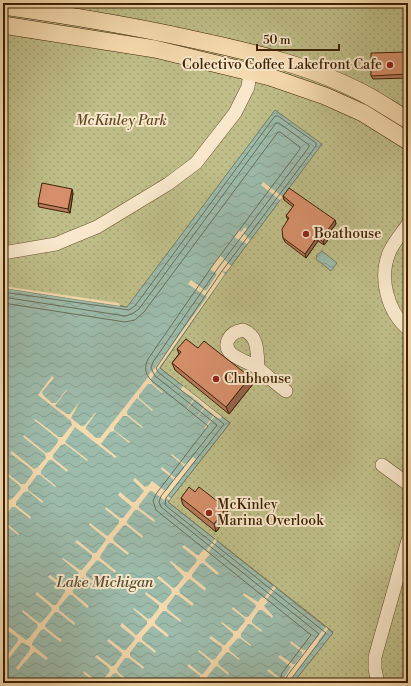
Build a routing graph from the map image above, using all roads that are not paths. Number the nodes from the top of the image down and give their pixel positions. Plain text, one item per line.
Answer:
1 (3, 6) edge
2 (3, 25) edge
3 (250, 72) junction
4 (408, 120) edge
5 (408, 141) edge
6 (408, 224) edge
7 (3, 253) edge
8 (408, 329) edge
9 (258, 368) dead end
10 (286, 391) dead end
11 (382, 465) dead end
12 (408, 484) edge
13 (408, 540) edge
14 (378, 683) edge

1 - 4 main road
2 - 3 main road
3 - 5 main road
3 - 7 street
6 - 8 street
9 - 10 street
11 - 12 street
13 - 14 street

